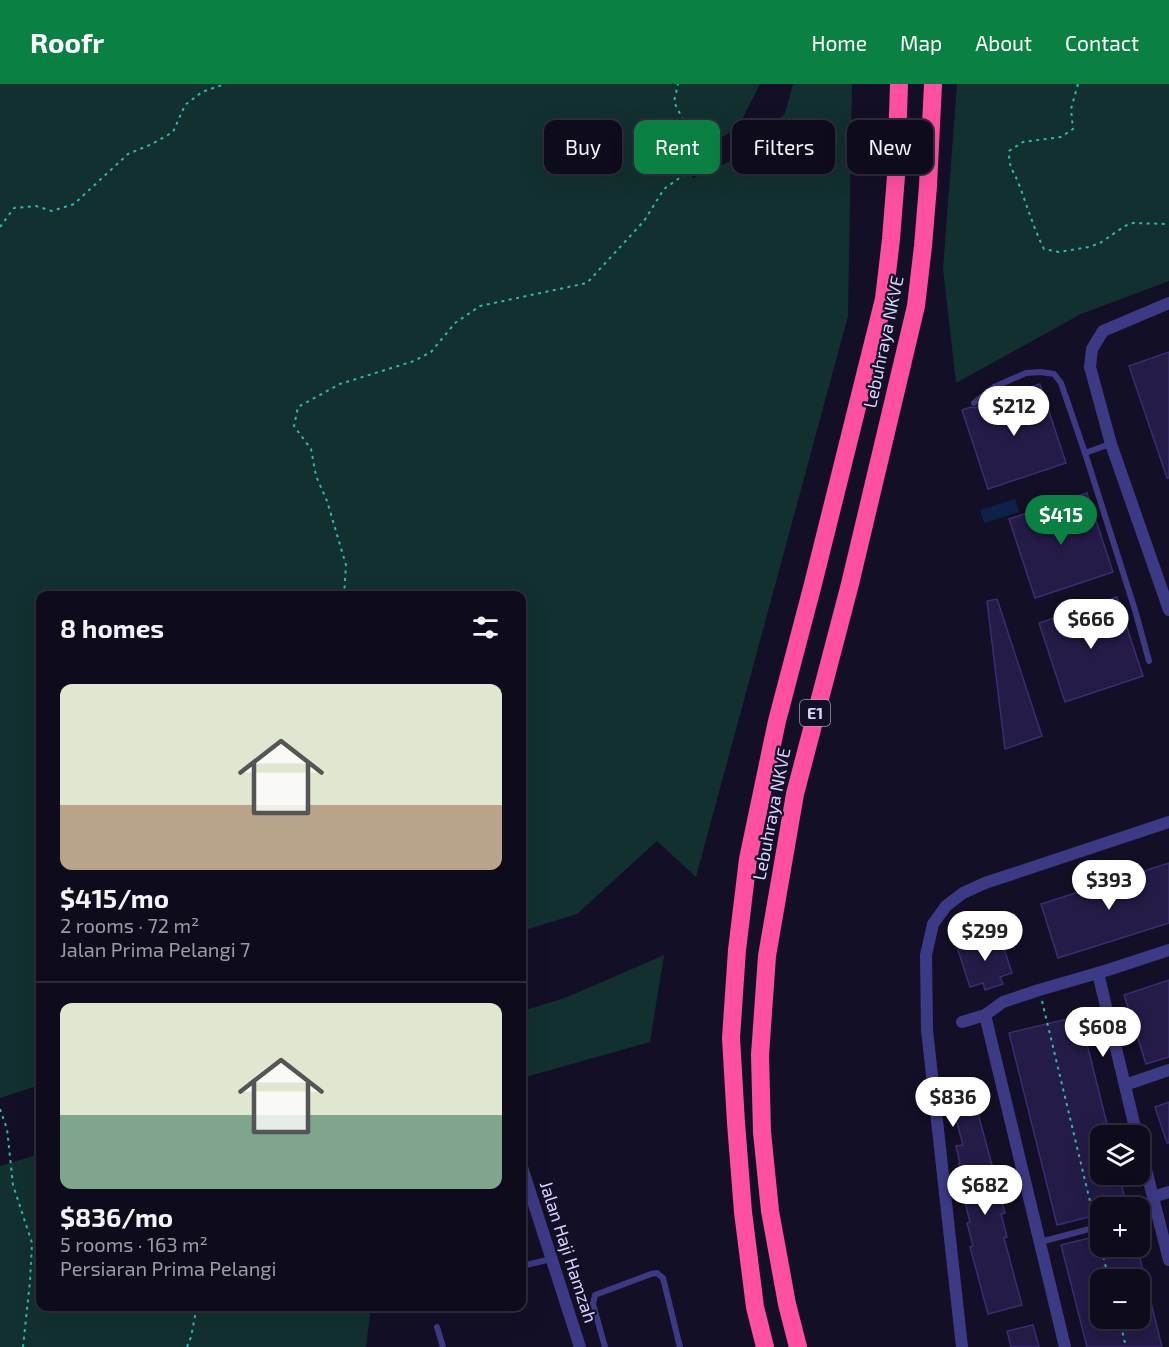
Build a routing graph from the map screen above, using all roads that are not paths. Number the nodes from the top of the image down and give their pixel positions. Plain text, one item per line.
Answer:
1 (899, 84) edge
2 (933, 84) edge
3 (1169, 303) edge
4 (974, 403) dead end
5 (1111, 444) junction
6 (1085, 453) junction
7 (1169, 610) edge
8 (1149, 661) dead end
9 (1169, 822) edge
10 (1169, 950) edge
11 (1098, 973) junction
12 (985, 1015) junction
13 (962, 1022) dead end
14 (1169, 1070) edge
15 (1125, 1085) junction
16 (1134, 1125) edge
17 (526, 1179) edge
18 (1150, 1185) edge
19 (1169, 1192) edge
20 (1153, 1197) junction
21 (1150, 1201) edge
22 (1090, 1228) edge
23 (1040, 1242) junction
24 (552, 1259) junction
25 (1169, 1260) edge
26 (526, 1265) edge
27 (437, 1327) dead end
28 (443, 1347) edge
29 (580, 1347) edge
30 (605, 1347) edge
31 (680, 1347) edge
32 (765, 1347) edge
33 (798, 1347) edge
34 (962, 1347) edge
35 (1065, 1347) edge

1 - 32 highway, Lebuhraya NKVE / E1
2 - 33 highway, Lebuhraya NKVE / E1
3 - 5 street
4 - 6 lane
5 - 6 lane
5 - 7 street
6 - 8 lane
9 - 34 street
10 - 11 street
11 - 12 street
11 - 15 street
12 - 13 street
12 - 23 street
14 - 15 street
15 - 16 street
17 - 24 street, Jalan Haji Hamzah
18 - 20 street
19 - 20 street
20 - 21 lane
20 - 25 street
22 - 23 lane
23 - 35 street
24 - 26 lane
24 - 29 street, Jalan Haji Hamzah
27 - 28 lane
30 - 31 lane

